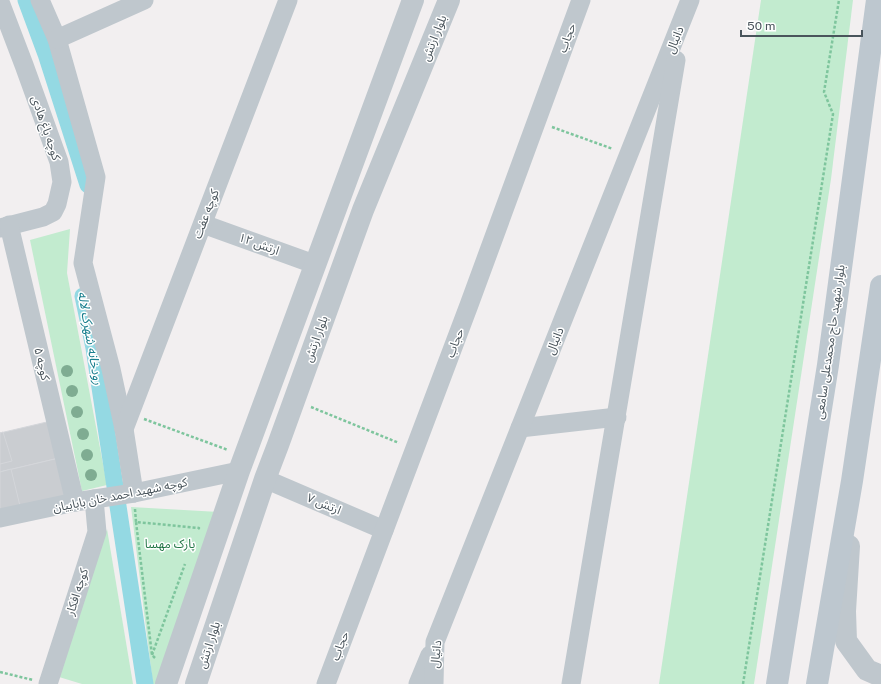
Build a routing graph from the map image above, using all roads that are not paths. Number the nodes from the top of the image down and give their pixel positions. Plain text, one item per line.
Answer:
1 (40, 0) edge
2 (144, 0) edge
3 (288, 0) edge
4 (413, 0) edge
5 (449, 0) edge
6 (581, 0) edge
7 (690, 0) edge
8 (877, 0) edge
9 (0, 2) edge
10 (682, 25) junction
11 (57, 39) junction
12 (339, 201) junction
13 (363, 210) junction
14 (203, 224) junction
15 (5, 227) edge
16 (314, 264) junction
17 (881, 286) edge
18 (617, 417) junction
19 (126, 421) junction
20 (520, 428) junction
21 (242, 464) junction
22 (265, 479) junction
23 (852, 482) junction
24 (129, 494) junction
25 (98, 498) junction
26 (75, 502) junction
27 (0, 518) edge
28 (384, 530) junction
29 (435, 642) junction
30 (881, 676) edge
31 (41, 682) edge
32 (166, 684) edge
33 (196, 684) edge
34 (326, 684) edge
35 (418, 684) edge
36 (434, 684) edge
37 (571, 684) edge
38 (777, 684) edge
39 (817, 684) edge

1 - 11 street
2 - 11 street
3 - 14 street, کوچه عفت
4 - 12 street
5 - 13 street, بلوار ارتش
6 - 28 street, حجاب
7 - 10 street, دانیال
8 - 38 main road, بلوار شهید حاج محمدعلی سامعی
9 - 15 street, کوچه باغ هادی
10 - 18 street
10 - 20 street, دانیال
11 - 19 street
12 - 13 street
12 - 16 street
13 - 22 street, بلوار ارتش
14 - 16 street, ارتش ۱۲
14 - 19 street, کوچه عفت
15 - 26 street, کوچه ۵
16 - 21 street
17 - 23 main road
18 - 20 street
18 - 37 street
19 - 24 street
20 - 29 street, دانیال
21 - 22 street
21 - 24 street, کوچه شهید احمد خان باباییان
21 - 32 street
22 - 28 street, ارتش ۷
22 - 33 street, بلوار ارتش
23 - 30 street
23 - 39 main road
24 - 25 street, کوچه شهید احمد خان باباییان
25 - 26 street, کوچه شهید احمد خان باباییان
25 - 31 street, کوچه افکار
26 - 27 street, کوچه شهید احمد خان باباییان
28 - 34 street, حجاب
29 - 35 street
29 - 36 street, دانیال

